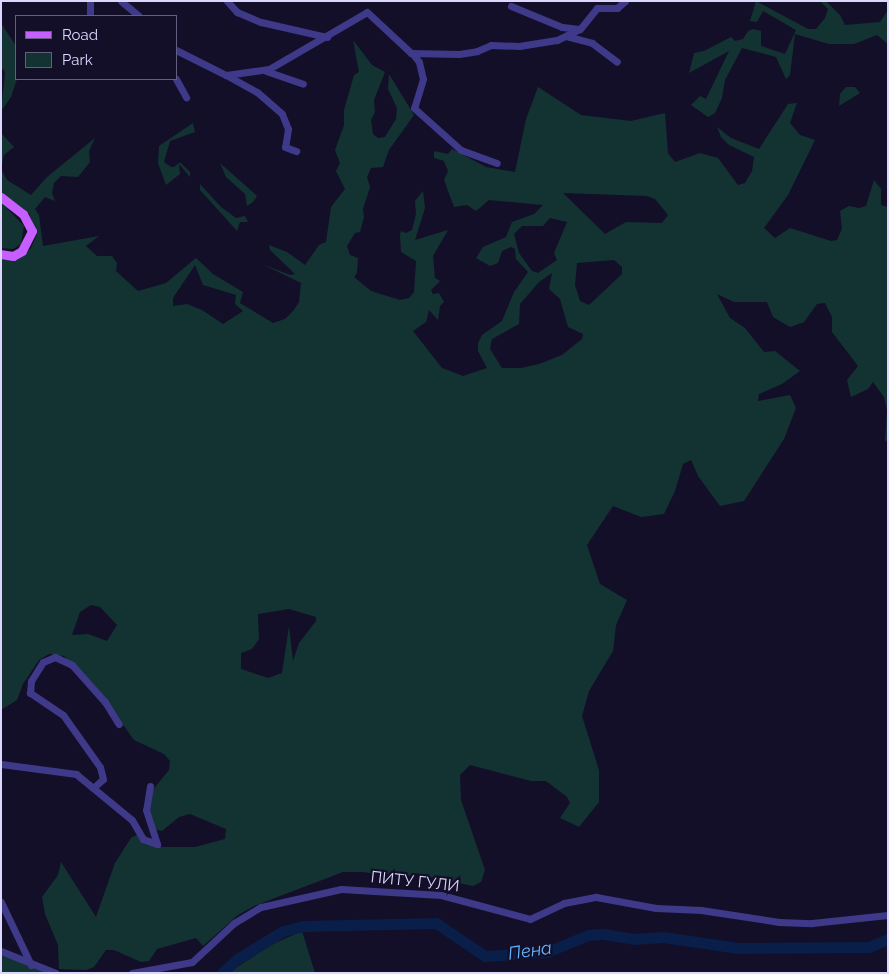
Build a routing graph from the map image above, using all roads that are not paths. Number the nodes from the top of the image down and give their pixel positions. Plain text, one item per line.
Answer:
1 (90, 1) edge
2 (121, 1) edge
3 (227, 1) edge
4 (625, 1) edge
5 (511, 6) dead end
6 (90, 15) edge
7 (138, 15) edge
8 (580, 29) junction
9 (566, 36) junction
10 (327, 37) junction
11 (178, 51) edge
12 (411, 53) junction
13 (617, 62) dead end
14 (264, 70) junction
15 (226, 75) junction
16 (177, 80) edge
17 (303, 84) dead end
18 (186, 97) dead end
19 (296, 151) dead end
20 (498, 163) dead end
21 (1, 197) edge
22 (1, 254) edge
23 (119, 724) dead end
24 (1, 764) edge
25 (150, 786) dead end
26 (93, 788) junction
27 (1, 902) edge
28 (888, 915) edge
29 (1, 951) edge
30 (31, 965) junction
31 (56, 973) edge
32 (132, 973) edge

1 - 6 street
2 - 7 street
3 - 10 street
4 - 8 street
5 - 8 street
8 - 9 street
9 - 12 street
9 - 13 street
10 - 12 street
10 - 14 street
11 - 15 street
12 - 20 street
14 - 15 street
14 - 17 street
15 - 19 street
16 - 18 street
21 - 22 main road
23 - 26 street
24 - 26 street
25 - 26 street
27 - 30 street
28 - 32 street, ПИТУ ГУЛИ
29 - 30 street
30 - 31 street

